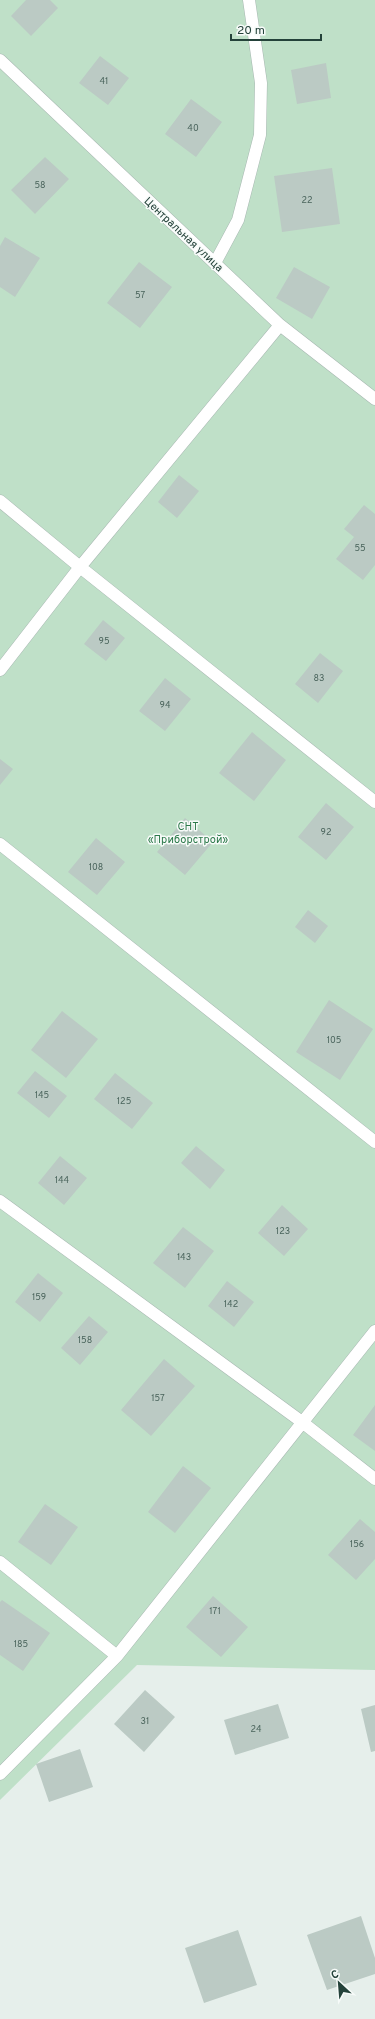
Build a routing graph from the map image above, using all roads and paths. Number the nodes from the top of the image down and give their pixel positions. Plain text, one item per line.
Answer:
1 (248, 0) edge
2 (0, 60) edge
3 (215, 263) junction
4 (280, 325) junction
5 (375, 400) edge
6 (0, 501) edge
7 (80, 567) junction
8 (0, 670) edge
9 (375, 802) edge
10 (0, 844) edge
11 (375, 1142) edge
12 (0, 1202) edge
13 (375, 1331) edge
14 (302, 1422) junction
15 (375, 1479) edge
16 (0, 1562) edge
17 (117, 1656) junction
18 (0, 1774) edge

1 - 3 street
2 - 3 street, Центральная улица
3 - 4 street, Центральная улица
4 - 5 street, Центральная улица
4 - 7 street
6 - 7 street
7 - 8 street
7 - 9 street
10 - 11 street
12 - 14 street
13 - 14 street
14 - 15 street
14 - 17 street
16 - 17 street
17 - 18 street

